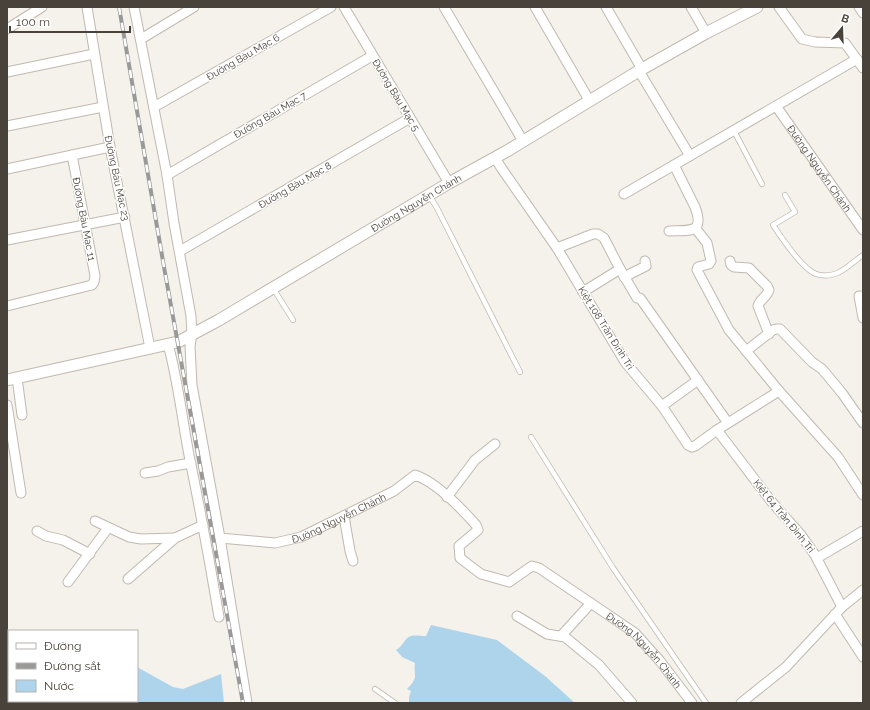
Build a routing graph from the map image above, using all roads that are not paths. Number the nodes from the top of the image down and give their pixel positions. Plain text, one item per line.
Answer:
1 (42, 7) edge
2 (87, 7) edge
3 (134, 7) edge
4 (194, 7) edge
5 (331, 7) edge
6 (344, 7) edge
7 (444, 7) edge
8 (535, 7) edge
9 (606, 7) edge
10 (691, 7) edge
11 (757, 7) edge
12 (779, 7) edge
13 (859, 7) edge
14 (863, 13) edge
15 (7, 28) edge
16 (706, 33) junction
17 (141, 39) junction
18 (94, 54) junction
19 (372, 56) junction
20 (857, 59) junction
21 (863, 68) edge
22 (641, 70) junction
23 (7, 72) edge
24 (590, 100) junction
25 (776, 106) junction
26 (103, 107) junction
27 (154, 107) junction
28 (410, 118) junction
29 (7, 126) edge
30 (734, 130) junction
31 (523, 141) junction
32 (110, 147) junction
33 (72, 155) junction
34 (690, 156) junction
35 (495, 158) junction
36 (674, 165) junction
37 (7, 169) edge
38 (167, 175) junction
39 (449, 183) junction
40 (762, 184) dead end
41 (624, 194) dead end
42 (429, 195) junction
43 (785, 195) dead end
44 (125, 216) junction
45 (85, 224) junction
46 (696, 229) junction
47 (863, 230) edge
48 (670, 231) dead end
49 (7, 240) edge
50 (557, 248) junction
51 (180, 251) junction
52 (863, 255) edge
53 (645, 261) dead end
54 (730, 261) dead end
55 (622, 273) junction
56 (273, 288) junction
57 (583, 292) junction
58 (863, 296) edge
59 (7, 306) edge
60 (862, 318) edge
61 (293, 320) dead end
62 (192, 334) junction
63 (769, 334) junction
64 (168, 344) junction
65 (150, 348) junction
66 (746, 351) junction
67 (520, 372) dead end
68 (12, 379) edge
69 (698, 380) junction
70 (779, 391) junction
71 (7, 405) edge
72 (662, 406) junction
73 (22, 415) dead end
74 (728, 423) junction
75 (863, 423) edge
76 (717, 430) junction
77 (531, 438) dead end
78 (495, 444) dead end
79 (191, 463) junction
80 (144, 473) dead end
81 (21, 493) dead end
82 (863, 495) edge
83 (447, 497) junction
84 (344, 516) junction
85 (95, 521) dead end
86 (203, 525) junction
87 (108, 528) junction
88 (37, 530) dead end
89 (863, 531) edge
90 (175, 538) junction
91 (220, 538) junction
92 (90, 554) junction
93 (817, 558) junction
94 (353, 561) dead end
95 (128, 580) dead end
96 (68, 582) dead end
97 (863, 590) edge
98 (591, 603) junction
99 (839, 610) junction
100 (517, 616) dead end
101 (219, 617) dead end
102 (561, 636) junction
103 (863, 657) edge
104 (375, 689) dead end
105 (247, 703) edge
106 (395, 703) edge
107 (632, 703) edge
108 (692, 703) edge
109 (706, 703) edge
110 (741, 703) edge

1 - 15 street
2 - 18 street, Đường Bàu Mạc 23
3 - 17 street
4 - 17 street
5 - 27 street, Đường Bàu Mạc 6
6 - 19 street, Đường Bàu Mạc 5
7 - 31 street
8 - 24 street
9 - 22 street
10 - 16 street
11 - 16 street, Đường Nguyễn Chánh
12 - 20 street
13 - 14 street
16 - 22 street, Đường Nguyễn Chánh
17 - 27 street
18 - 23 street
18 - 26 street, Đường Bàu Mạc 23
19 - 28 street, Đường Bàu Mạc 5
19 - 38 street, Đường Bàu Mạc 7
20 - 21 street
20 - 25 street
22 - 24 street, Đường Nguyễn Chánh
22 - 34 street
24 - 31 street, Đường Nguyễn Chánh
25 - 30 street
25 - 47 street, Đường Nguyễn Chánh
26 - 29 street
26 - 32 street, Đường Bàu Mạc 23
27 - 38 street
28 - 39 street, Đường Bàu Mạc 5
28 - 51 street, Đường Bàu Mạc 8
30 - 34 street
30 - 40 lane
31 - 35 street, Đường Nguyễn Chánh
32 - 33 street
32 - 44 street, Đường Bàu Mạc 23
33 - 37 street
33 - 45 street, Đường Bàu Mạc 11
34 - 36 street
35 - 39 street, Đường Nguyễn Chánh
35 - 50 street, Kiệt 108 Trần Đình Tri
36 - 41 street
36 - 46 street
38 - 51 street
39 - 42 street, Đường Nguyễn Chánh
42 - 56 street, Đường Nguyễn Chánh
42 - 67 lane
43 - 52 lane
44 - 45 street
44 - 65 street, Đường Bàu Mạc 23
45 - 49 street
45 - 59 street, Đường Bàu Mạc 11
46 - 48 street
46 - 66 street
50 - 55 street
50 - 57 street, Kiệt 108 Trần Đình Tri
51 - 62 street
53 - 55 street
54 - 63 street
55 - 57 street
55 - 69 street
56 - 61 lane
56 - 62 street, Đường Nguyễn Chánh
57 - 72 street, Kiệt 108 Trần Đình Tri
58 - 60 street
62 - 64 street, Đường Nguyễn Chánh
62 - 91 street
63 - 66 street
63 - 75 street
64 - 65 street, Đường Nguyễn Chánh
64 - 79 street
65 - 68 street, Đường Nguyễn Chánh
66 - 70 street
68 - 73 street
69 - 72 street
69 - 74 street
70 - 74 street, Kiệt 108 Trần Đình Tri
70 - 82 street
71 - 81 street
72 - 76 street, Kiệt 108 Trần Đình Tri
74 - 76 street, Kiệt 108 Trần Đình Tri
76 - 93 street, Kiệt 64 Trần Đình Tri
77 - 109 lane
78 - 83 street
79 - 80 street
79 - 86 street
83 - 84 street, Đường Nguyễn Chánh
83 - 98 street, Đường Nguyễn Chánh
84 - 91 street, Đường Nguyễn Chánh
84 - 94 street
85 - 87 street
86 - 90 street
86 - 101 street
87 - 90 street
87 - 92 street
88 - 92 street
89 - 93 street
90 - 95 street
91 - 105 street
92 - 96 street
93 - 99 street, Kiệt 64 Trần Đình Tri
97 - 99 street
98 - 102 street
98 - 108 street, Đường Nguyễn Chánh
99 - 103 street, Kiệt 64 Trần Đình Tri
99 - 110 street
100 - 102 street
102 - 107 street
104 - 106 lane

